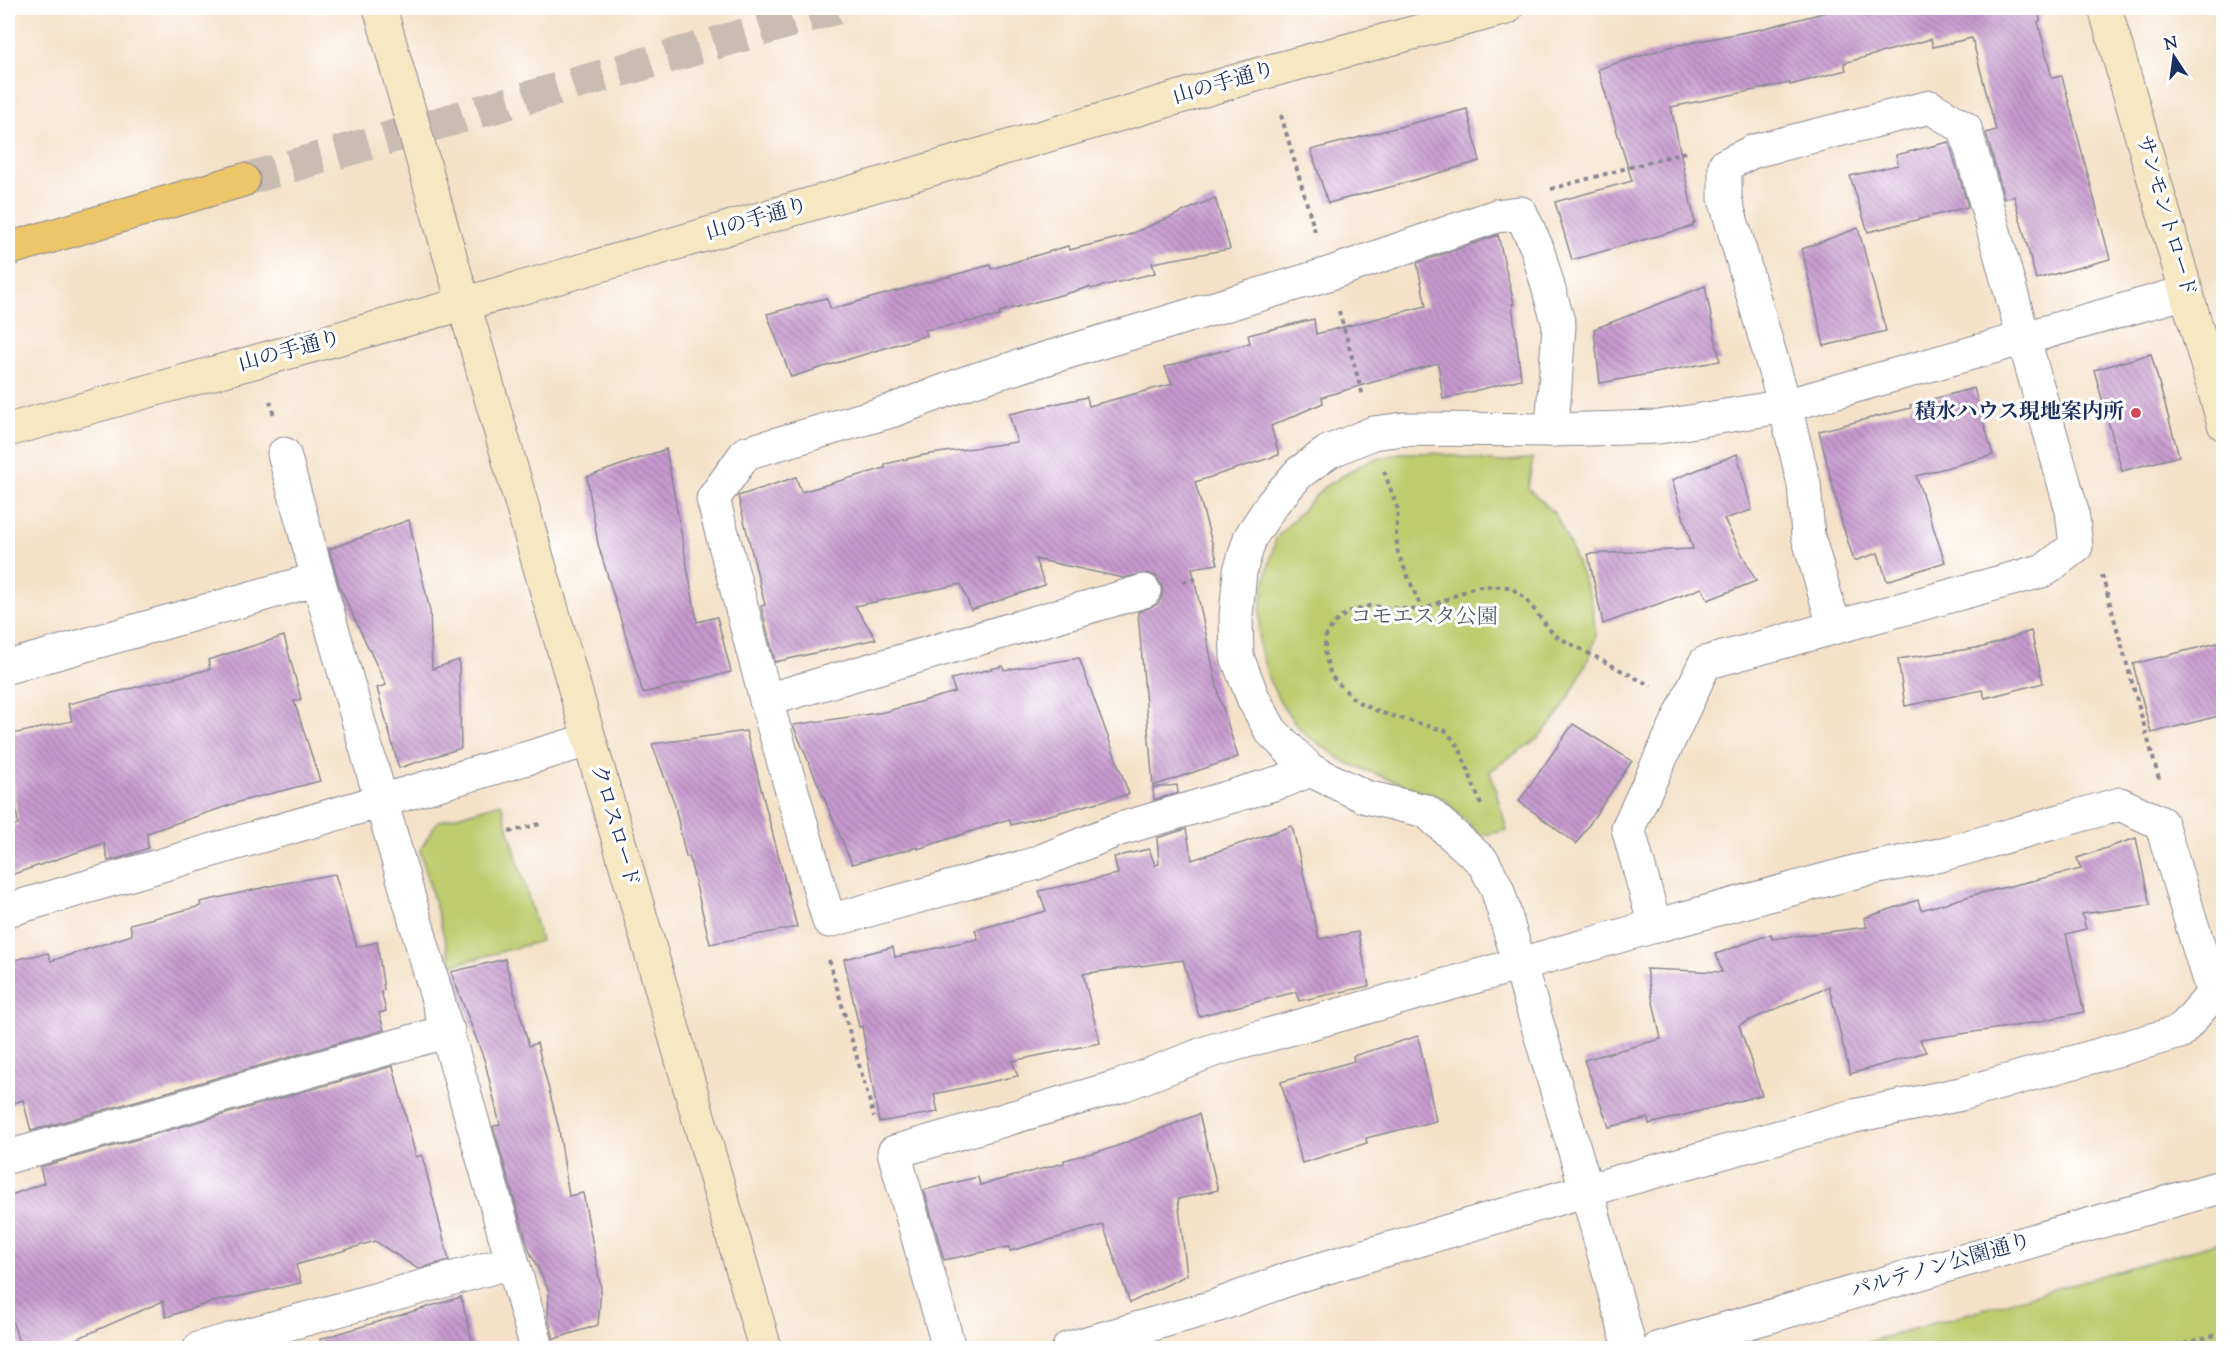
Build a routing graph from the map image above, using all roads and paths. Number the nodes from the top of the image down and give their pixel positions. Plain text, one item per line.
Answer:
1 (380, 8) edge
2 (1506, 8) edge
3 (2105, 8) edge
4 (1725, 165) junction
5 (243, 180) tunnel mouth
6 (1521, 213) junction
7 (8, 249) edge
8 (2187, 292) junction
9 (464, 303) junction
10 (2022, 338) junction
11 (1785, 405) junction
12 (2223, 424) edge
13 (8, 430) edge
14 (1552, 430) junction
15 (1373, 433) junction
16 (284, 454) dead end
17 (2076, 546) junction
18 (318, 579) junction
19 (1144, 591) dead end
20 (1422, 610) junction
21 (1834, 626) junction
22 (8, 667) edge
23 (766, 700) junction
24 (1687, 703) junction
25 (590, 740) junction
26 (1310, 770) junction
27 (382, 800) junction
28 (2161, 823) junction
29 (540, 824) dead end
30 (509, 832) dead end
31 (1483, 862) junction
32 (8, 910) edge
33 (829, 921) junction
34 (1654, 926) junction
35 (1520, 964) junction
36 (448, 1031) junction
37 (894, 1152) junction
38 (8, 1157) edge
39 (2223, 1186) edge
40 (1587, 1192) junction
41 (512, 1262) junction
42 (2223, 1333) edge
43 (200, 1348) edge
44 (537, 1348) edge
45 (765, 1348) edge
46 (949, 1348) edge
47 (1070, 1348) edge
48 (1630, 1348) edge
49 (1659, 1348) edge
50 (2167, 1348) edge

1 - 9 street, クロスロード
2 - 9 street, 山の手通り
3 - 8 street, サンモントロード
4 - 6 path
4 - 10 street
4 - 11 street
5 - 7 highway
6 - 14 street
6 - 23 street
8 - 10 street
8 - 12 street, サンモントロード
9 - 13 street, 山の手通り
9 - 25 street, クロスロード
10 - 11 street
10 - 17 street
11 - 14 street
11 - 21 street
14 - 15 street
15 - 20 path
15 - 26 street
16 - 18 street
17 - 21 street
17 - 28 path
18 - 22 street
18 - 27 street
19 - 23 street
20 - 24 path
20 - 31 path
21 - 24 street
23 - 33 street
24 - 34 street
25 - 27 street
25 - 45 street, クロスロード
26 - 31 street
26 - 33 street
27 - 32 street
27 - 36 street
28 - 34 street
28 - 40 street
29 - 30 path
31 - 35 street
33 - 37 path
34 - 35 street
35 - 37 street
35 - 40 street
36 - 38 street
36 - 41 street
37 - 46 street
39 - 49 street, パルテノン公園通り
40 - 47 street
40 - 48 street
41 - 43 street
41 - 44 street
42 - 50 path

